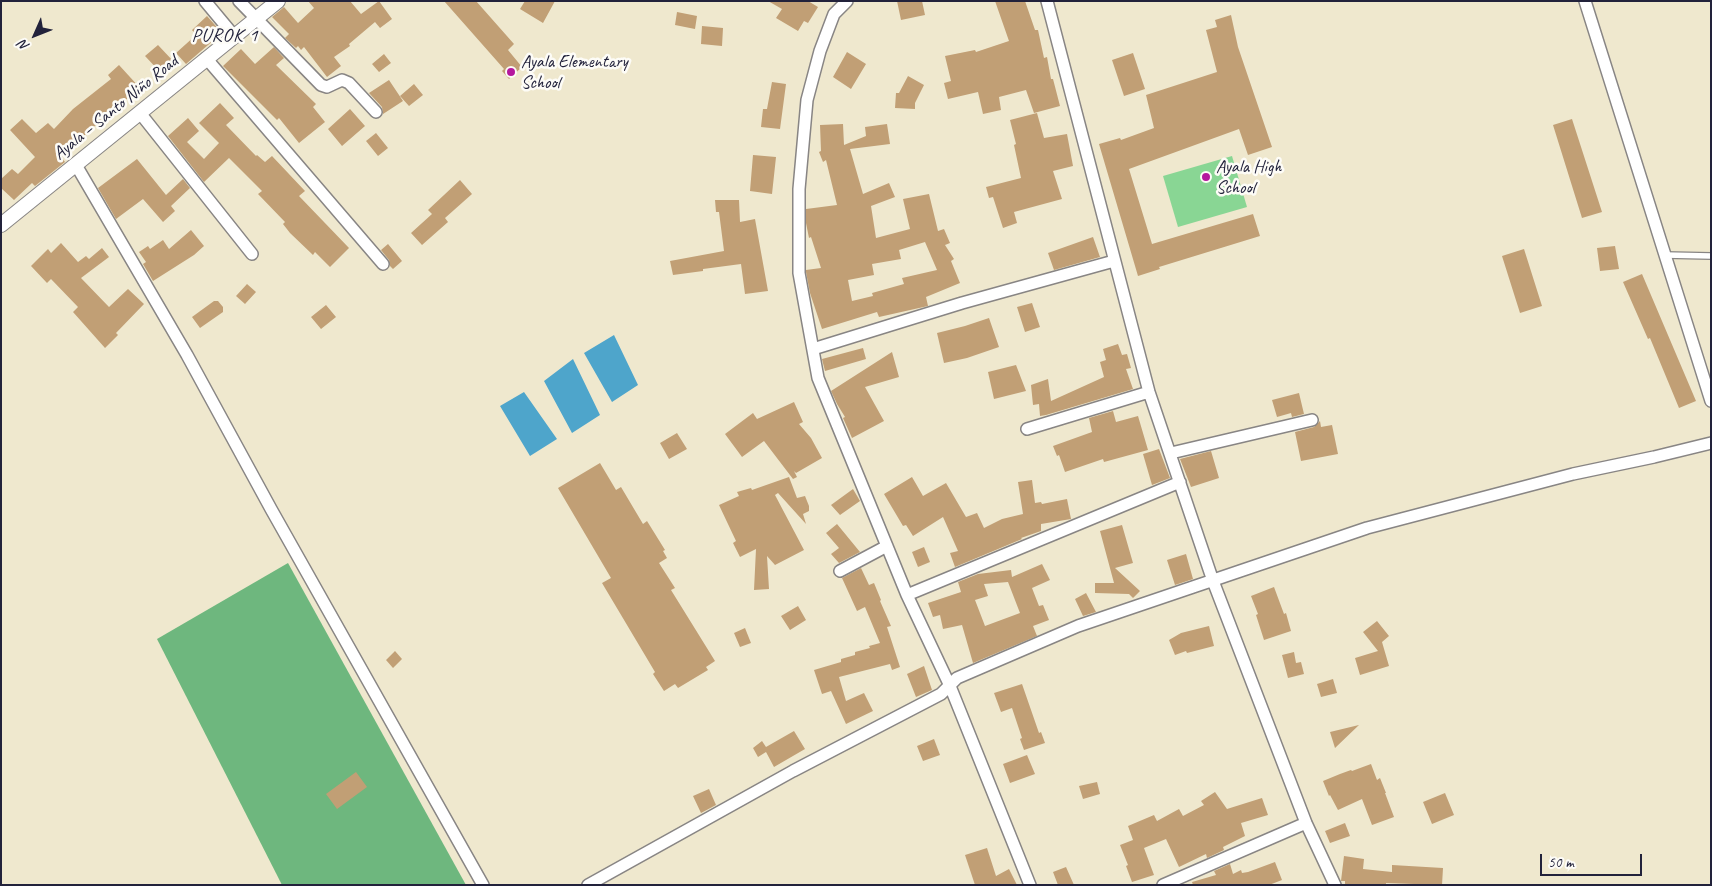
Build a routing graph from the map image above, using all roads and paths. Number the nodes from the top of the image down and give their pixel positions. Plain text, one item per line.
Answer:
1 (205, 1) edge
2 (238, 1) edge
3 (278, 1) edge
4 (847, 1) edge
5 (1047, 1) edge
6 (1585, 1) edge
7 (257, 20) junction
8 (235, 37) junction
9 (206, 58) junction
10 (376, 112) dead end
11 (140, 113) junction
12 (76, 165) junction
13 (1, 225) edge
14 (252, 254) dead end
15 (1665, 256) junction
16 (1711, 256) edge
17 (1114, 261) junction
18 (383, 264) dead end
19 (813, 348) junction
20 (1149, 392) junction
21 (1711, 401) edge
22 (1312, 420) dead end
23 (1027, 429) dead end
24 (1711, 443) edge
25 (1171, 453) junction
26 (1180, 482) junction
27 (887, 546) junction
28 (840, 571) dead end
29 (1212, 581) junction
30 (907, 595) junction
31 (950, 686) junction
32 (1306, 823) junction
33 (483, 885) edge
34 (588, 885) edge
35 (1030, 885) edge
36 (1163, 885) edge
37 (1336, 885) edge

1 - 8 street
2 - 7 street
3 - 7 street, Ayala – Santo Niño Road
4 - 19 street
5 - 17 street
6 - 15 street
7 - 8 street, Ayala – Santo Niño Road
7 - 10 street
8 - 9 street, Ayala – Santo Niño Road
9 - 11 street, Ayala – Santo Niño Road
9 - 18 street
11 - 12 street, Ayala – Santo Niño Road
11 - 14 street
12 - 13 street, Ayala – Santo Niño Road
12 - 33 street
15 - 16 lane
15 - 21 street
17 - 19 street
17 - 20 street
19 - 27 street
20 - 23 street
20 - 25 street
22 - 25 street
24 - 29 street
25 - 26 street
26 - 29 street
26 - 30 street
27 - 28 street
27 - 30 street
29 - 31 street
29 - 32 street
30 - 31 street
31 - 34 street
31 - 35 street
32 - 36 street
32 - 37 street

